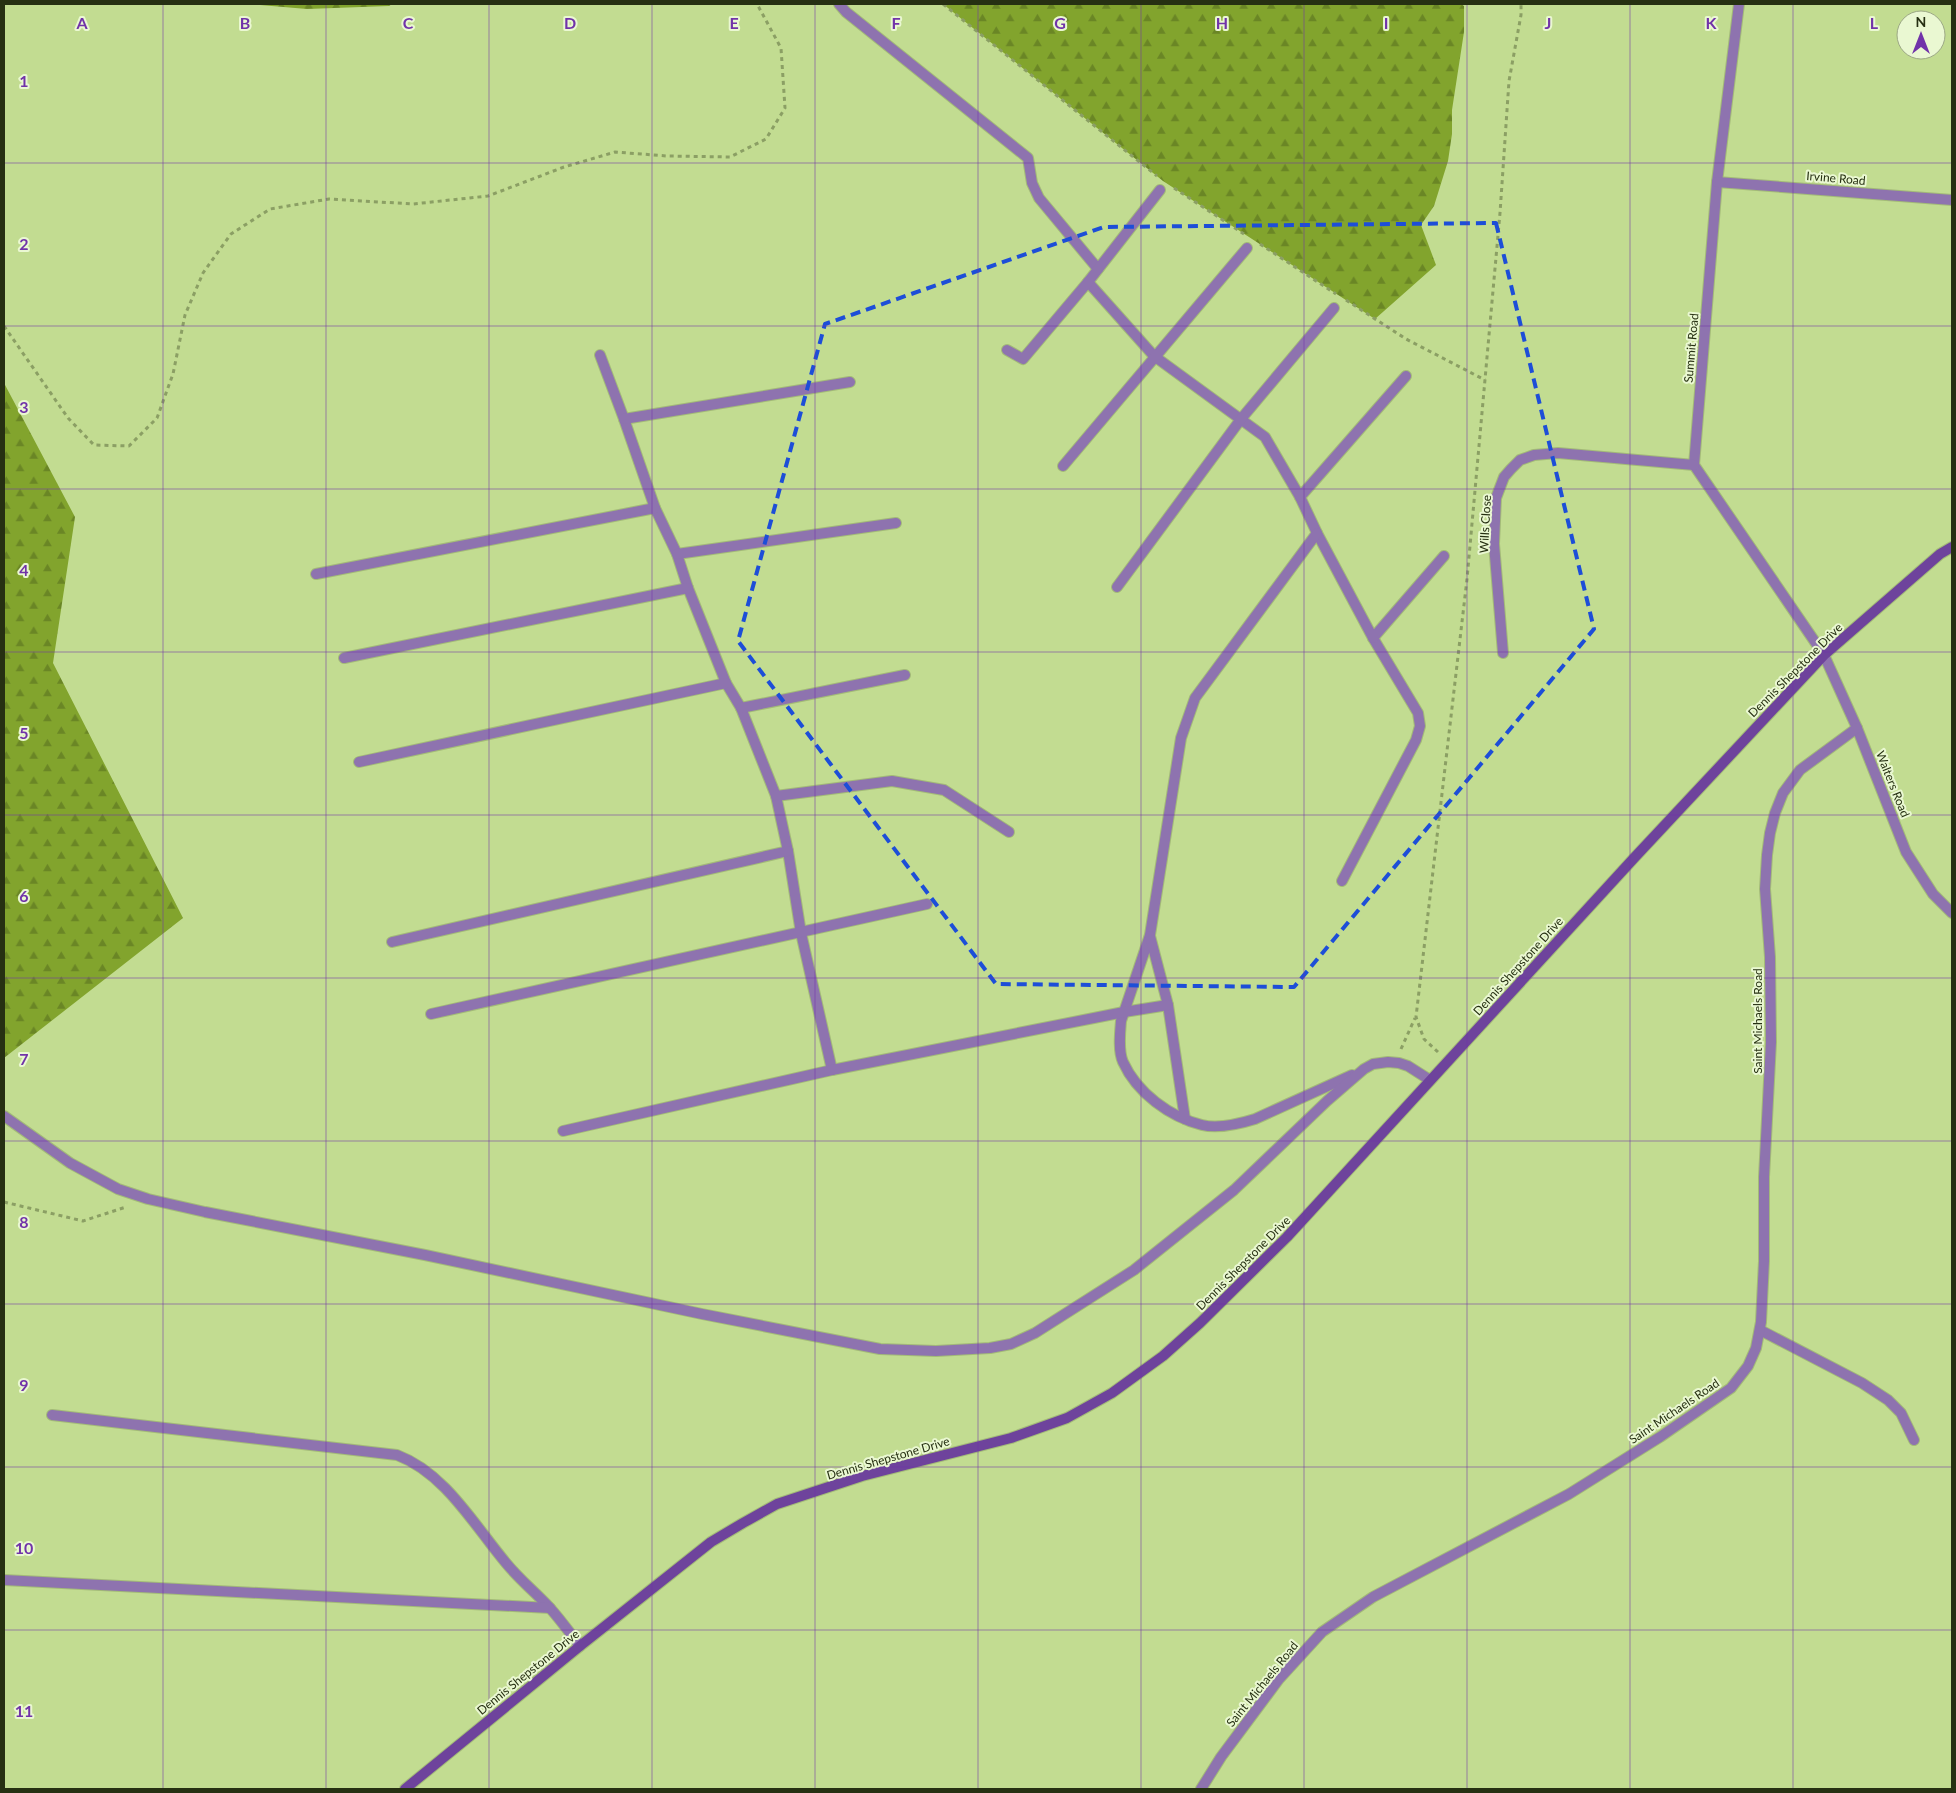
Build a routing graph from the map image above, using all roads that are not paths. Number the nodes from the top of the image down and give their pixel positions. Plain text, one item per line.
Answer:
1 (839, 4) edge
2 (1740, 4) edge
3 (1717, 182) junction
4 (1162, 185) road end
5 (1952, 200) edge
6 (1249, 243) road end
7 (1098, 269) junction
8 (1088, 282) junction
9 (1334, 308) dead end
10 (1007, 350) dead end
11 (600, 355) dead end
12 (1154, 356) junction
13 (1406, 376) dead end
14 (850, 382) dead end
15 (624, 419) junction
16 (1242, 419) junction
17 (1694, 465) junction
18 (1063, 466) dead end
19 (1300, 497) junction
20 (655, 508) junction
21 (896, 523) dead end
22 (1317, 533) junction
23 (1952, 547) edge
24 (677, 554) junction
25 (1444, 556) dead end
26 (316, 574) dead end
27 (1117, 587) dead end
28 (688, 588) junction
29 (1373, 638) junction
30 (1503, 653) dead end
31 (1824, 655) junction
32 (344, 658) dead end
33 (905, 675) dead end
34 (726, 683) junction
35 (741, 708) junction
36 (1857, 728) junction
37 (359, 762) dead end
38 (776, 796) junction
39 (1008, 832) dead end
40 (788, 851) junction
41 (1342, 881) dead end
42 (927, 904) dead end
43 (1952, 913) edge
44 (801, 933) junction
45 (1150, 935) junction
46 (392, 942) dead end
47 (1168, 1005) junction
48 (1124, 1012) junction
49 (431, 1014) dead end
50 (832, 1070) junction
51 (1364, 1070) junction
52 (1430, 1080) junction
53 (4, 1116) edge
54 (1185, 1118) junction
55 (563, 1131) dead end
56 (1760, 1330) junction
57 (52, 1415) dead end
58 (1914, 1440) dead end
59 (4, 1580) edge
60 (550, 1608) junction
61 (580, 1646) junction
62 (405, 1789) edge
63 (1201, 1789) edge

1 - 7 street
2 - 3 street, Summit Road
3 - 5 street, Irvine Road
3 - 17 street, Summit Road
4 - 7 street
6 - 12 street
7 - 8 street
8 - 10 street
8 - 12 street
9 - 16 street
11 - 15 street
12 - 16 street
12 - 18 street
13 - 19 street
14 - 15 street
15 - 20 street
16 - 19 street
16 - 27 street
17 - 30 street, Wills Close
17 - 31 street
19 - 22 street
20 - 24 street
20 - 26 street
21 - 24 street
22 - 29 street
22 - 45 street
23 - 31 street, Dennis Shepstone Drive
24 - 28 street
25 - 29 street
28 - 32 street
28 - 34 street
29 - 41 street
31 - 36 street, Walters Road
31 - 52 street, Dennis Shepstone Drive
33 - 35 street
34 - 35 street
34 - 37 street
35 - 38 street
36 - 43 street, Walters Road
36 - 56 street, Saint Michaels Road
38 - 39 street
38 - 40 street
40 - 44 street
40 - 46 street
42 - 44 street
44 - 49 street
44 - 50 street
45 - 47 street
45 - 48 street
47 - 48 street
47 - 54 street
48 - 50 street
48 - 54 street
50 - 55 street
51 - 52 street
51 - 53 street
51 - 54 street
52 - 61 street, Dennis Shepstone Drive
56 - 58 street
56 - 63 street, Saint Michaels Road
57 - 60 street
59 - 60 street
60 - 61 street
61 - 62 street, Dennis Shepstone Drive

